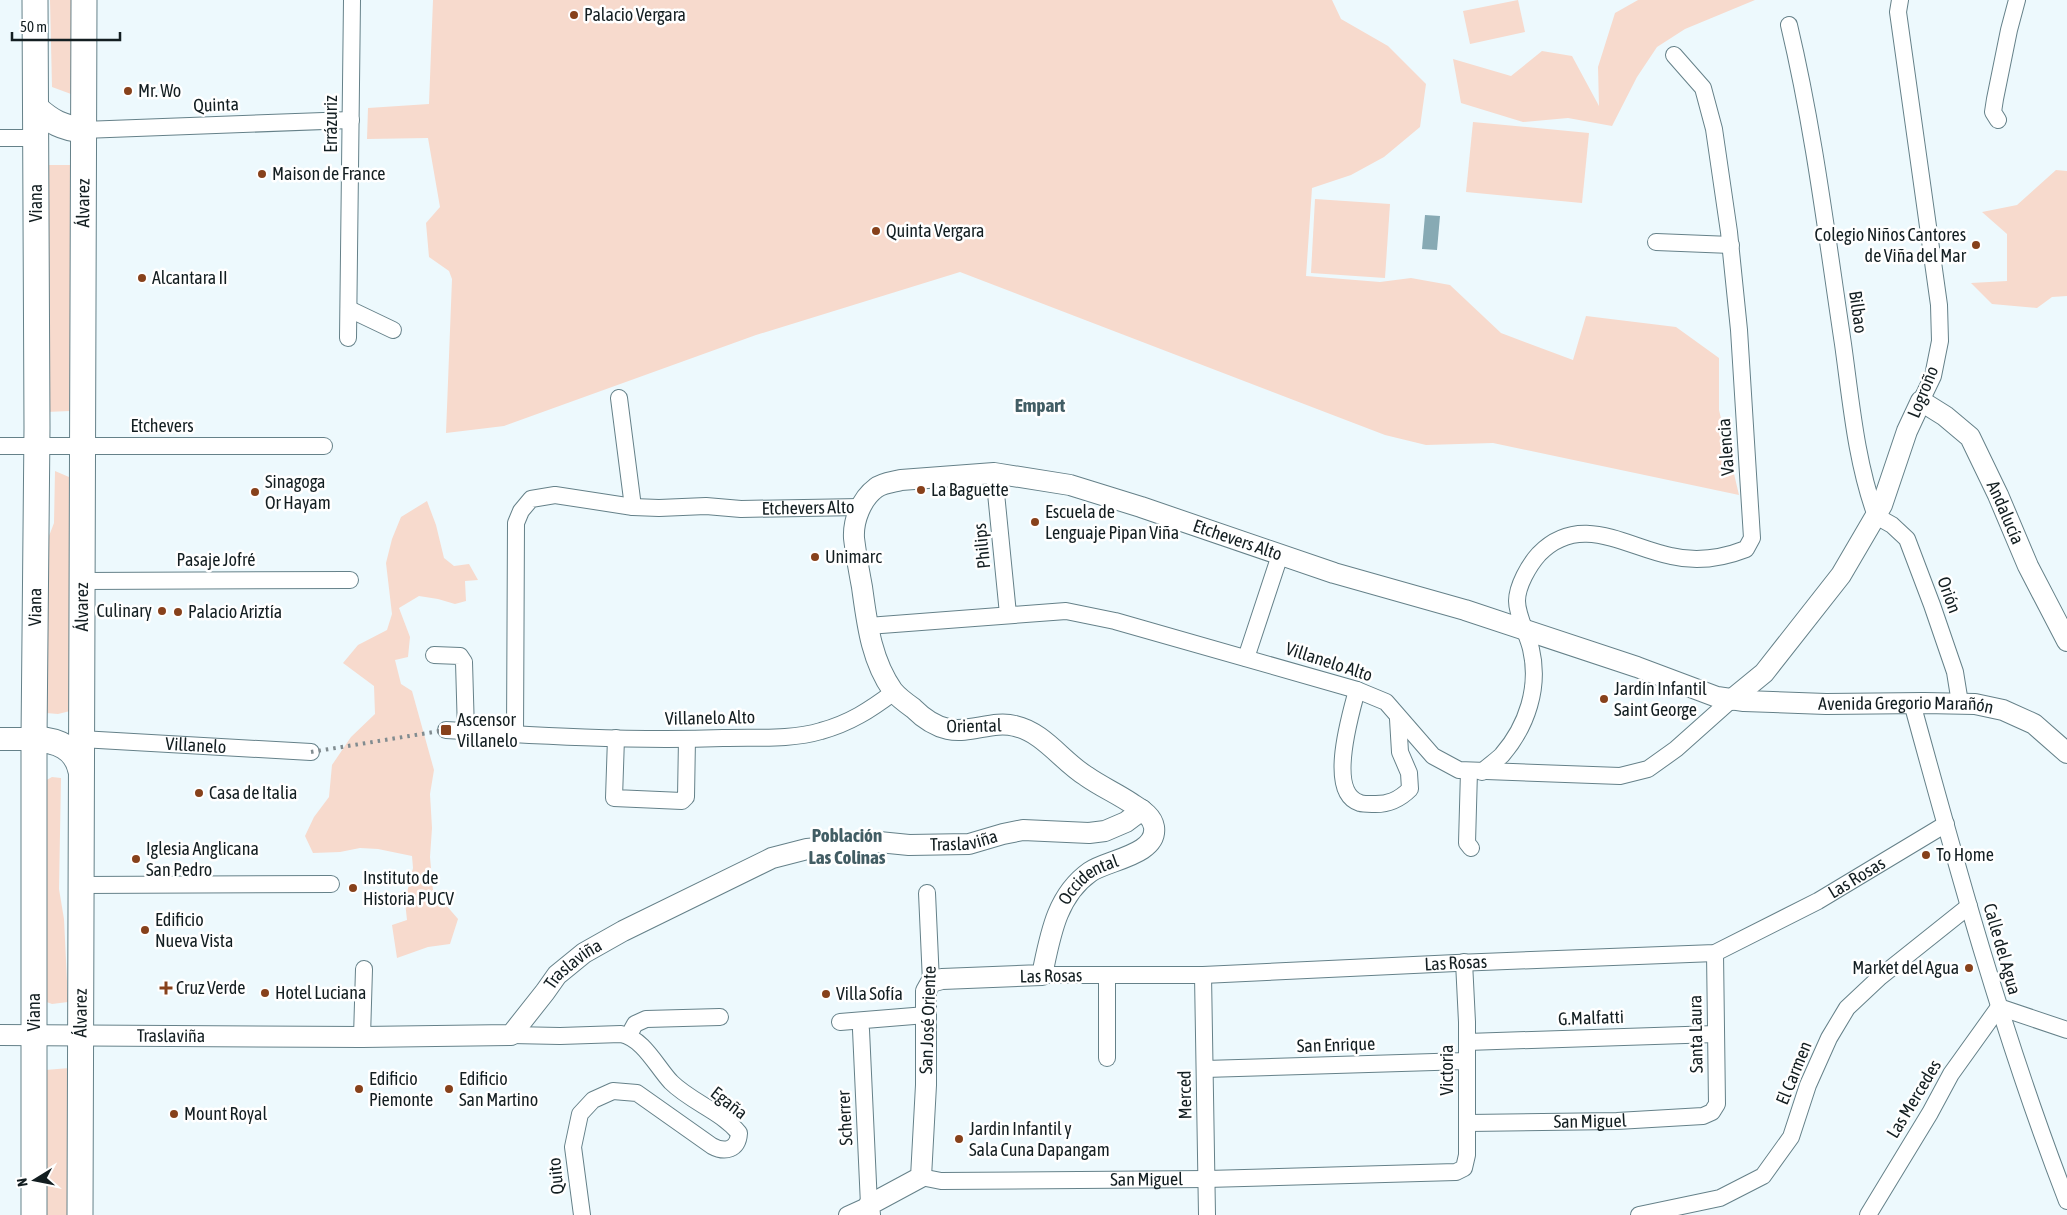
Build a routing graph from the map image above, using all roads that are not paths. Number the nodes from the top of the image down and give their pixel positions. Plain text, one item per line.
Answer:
1 (35, 0) edge
2 (84, 0) edge
3 (352, 0) edge
4 (1900, 0) edge
5 (2017, 0) edge
6 (1789, 25) dead end
7 (1674, 55) dead end
8 (36, 108) junction
9 (351, 120) junction
10 (1998, 120) dead end
11 (83, 130) junction
12 (0, 138) edge
13 (36, 138) junction
14 (1656, 242) dead end
15 (1731, 245) junction
16 (348, 308) junction
17 (393, 330) dead end
18 (348, 338) dead end
19 (619, 398) dead end
20 (1921, 401) junction
21 (0, 446) edge
22 (36, 446) junction
23 (82, 446) junction
24 (324, 446) dead end
25 (994, 473) junction
26 (633, 506) junction
27 (860, 507) junction
28 (1876, 516) junction
29 (1280, 555) junction
30 (350, 580) dead end
31 (82, 581) junction
32 (1008, 614) junction
33 (868, 626) junction
34 (1525, 630) junction
35 (2067, 641) edge
36 (434, 656) dead end
37 (1246, 658) junction
38 (1357, 690) junction
39 (894, 692) junction
40 (1731, 700) junction
41 (1912, 703) junction
42 (1960, 703) junction
43 (1398, 719) junction
44 (446, 730) dead end
45 (466, 732) junction
46 (516, 735) junction
47 (616, 738) junction
48 (0, 739) edge
49 (34, 739) junction
50 (82, 739) junction
51 (687, 739) junction
52 (311, 752) dead end
53 (2067, 753) edge
54 (81, 771) junction
55 (1475, 771) junction
56 (1142, 810) junction
57 (1946, 824) junction
58 (1471, 848) dead end
59 (331, 884) dead end
60 (81, 885) junction
61 (927, 893) dead end
62 (1969, 906) junction
63 (1715, 953) junction
64 (1464, 962) junction
65 (364, 969) dead end
66 (1042, 975) junction
67 (1108, 975) junction
68 (1203, 975) junction
69 (932, 982) junction
70 (1999, 1007) junction
71 (926, 1015) junction
72 (720, 1017) dead end
73 (840, 1022) dead end
74 (861, 1030) dead end
75 (2067, 1030) edge
76 (1716, 1034) junction
77 (0, 1035) edge
78 (34, 1035) junction
79 (510, 1035) junction
80 (81, 1036) junction
81 (629, 1036) junction
82 (362, 1037) junction
83 (1467, 1042) junction
84 (1108, 1058) dead end
85 (1467, 1062) junction
86 (1205, 1069) junction
87 (1712, 1112) joint
88 (1468, 1123) junction
89 (575, 1132) joint
90 (1456, 1172) joint
91 (921, 1177) junction
92 (1207, 1179) junction
93 (2067, 1201) edge
94 (870, 1210) edge
95 (34, 1215) edge
96 (80, 1215) edge
97 (582, 1215) edge
98 (847, 1215) edge
99 (1208, 1215) edge
100 (1639, 1215) edge
101 (1868, 1215) edge

1 - 8 main road, Viana
2 - 11 main road, Álvarez
3 - 9 street, Errázuriz
4 - 20 street, Logroño
5 - 10 street
6 - 28 street, Bilbao
7 - 15 street, Valencia
8 - 11 main road
8 - 13 main road, Viana
9 - 11 street, Quinta
9 - 16 street, Errázuriz
11 - 23 main road, Álvarez
12 - 13 street
13 - 22 main road, Viana
14 - 15 street
15 - 34 street, Valencia
16 - 17 street
16 - 18 street, Errázuriz
19 - 26 street
20 - 28 street, Logroño
20 - 35 street, Andalucía
21 - 22 street, Etchevers
22 - 23 street, Etchevers
22 - 49 main road, Viana
23 - 24 street, Etchevers
23 - 31 main road, Álvarez
25 - 27 street, Etchevers Alto
25 - 29 street, Etchevers Alto
25 - 32 street, Philips
26 - 27 street, Etchevers Alto
26 - 46 street, Etchevers Alto
27 - 33 street, Oriental
28 - 40 street, Logroño
28 - 42 street, Orión
29 - 34 street, Etchevers Alto
29 - 37 street
30 - 31 street, Pasaje Jofré
31 - 50 main road, Álvarez
32 - 33 street, Villanelo Alto
32 - 37 street, Villanelo Alto
33 - 39 street, Oriental
34 - 40 street, Etchevers Alto
34 - 55 street
36 - 45 street
37 - 38 street, Villanelo Alto
38 - 43 street, Villanelo Alto
38 - 43 street
39 - 51 street, Villanelo Alto
39 - 56 street, Oriental
40 - 41 street, Avenida Gregorio Marañón
40 - 55 street, Villanelo Alto
41 - 42 street, Avenida Gregorio Marañón
41 - 57 street, Calle del Agua
42 - 53 street, Avenida Gregorio Marañón
43 - 55 street, Villanelo Alto
44 - 45 street, Villanelo Alto
45 - 46 street, Villanelo Alto
46 - 47 street, Villanelo Alto
47 - 51 street, Villanelo Alto
47 - 51 street
48 - 49 main road
49 - 54 main road
49 - 78 main road, Viana
50 - 52 street, Villanelo
50 - 54 main road, Álvarez
54 - 60 main road, Álvarez
55 - 58 street
56 - 66 street, Occidental
56 - 79 street, Traslaviña
57 - 62 street, Calle del Agua
57 - 63 street, Las Rosas
59 - 60 street
60 - 80 main road, Álvarez
61 - 69 street, San José Oriente
62 - 70 street, Calle del Agua
62 - 100 street, El Carmen
63 - 64 street, Las Rosas
63 - 76 street, Santa Laura
64 - 68 street, Las Rosas
64 - 83 street, Victoria
65 - 82 street
66 - 67 street, Las Rosas
66 - 69 street, Las Rosas
67 - 68 street, Las Rosas
67 - 84 street
68 - 86 street, Merced
69 - 71 street, San José Oriente
70 - 75 street
70 - 93 street, Calle del Agua
70 - 101 street, Las Mercedes
71 - 73 street
71 - 91 street, San José Oriente
72 - 81 street
74 - 94 street, Scherrer
76 - 83 street, G.Malfatti
76 - 87 street, Santa Laura
77 - 78 street, Traslaviña
78 - 80 street, Traslaviña
78 - 95 main road, Viana
79 - 81 street
79 - 82 street, Traslaviña
80 - 82 street, Traslaviña
80 - 96 main road, Álvarez
81 - 89 street, Egaña
83 - 85 street, Victoria
85 - 86 street, San Enrique
85 - 88 street, Victoria
86 - 92 street, Merced
87 - 88 street, San Miguel
88 - 90 street, Victoria
89 - 97 street, Quito
90 - 92 street, San Miguel
91 - 92 street, San Miguel
91 - 94 street
92 - 99 street, Merced
94 - 98 street

